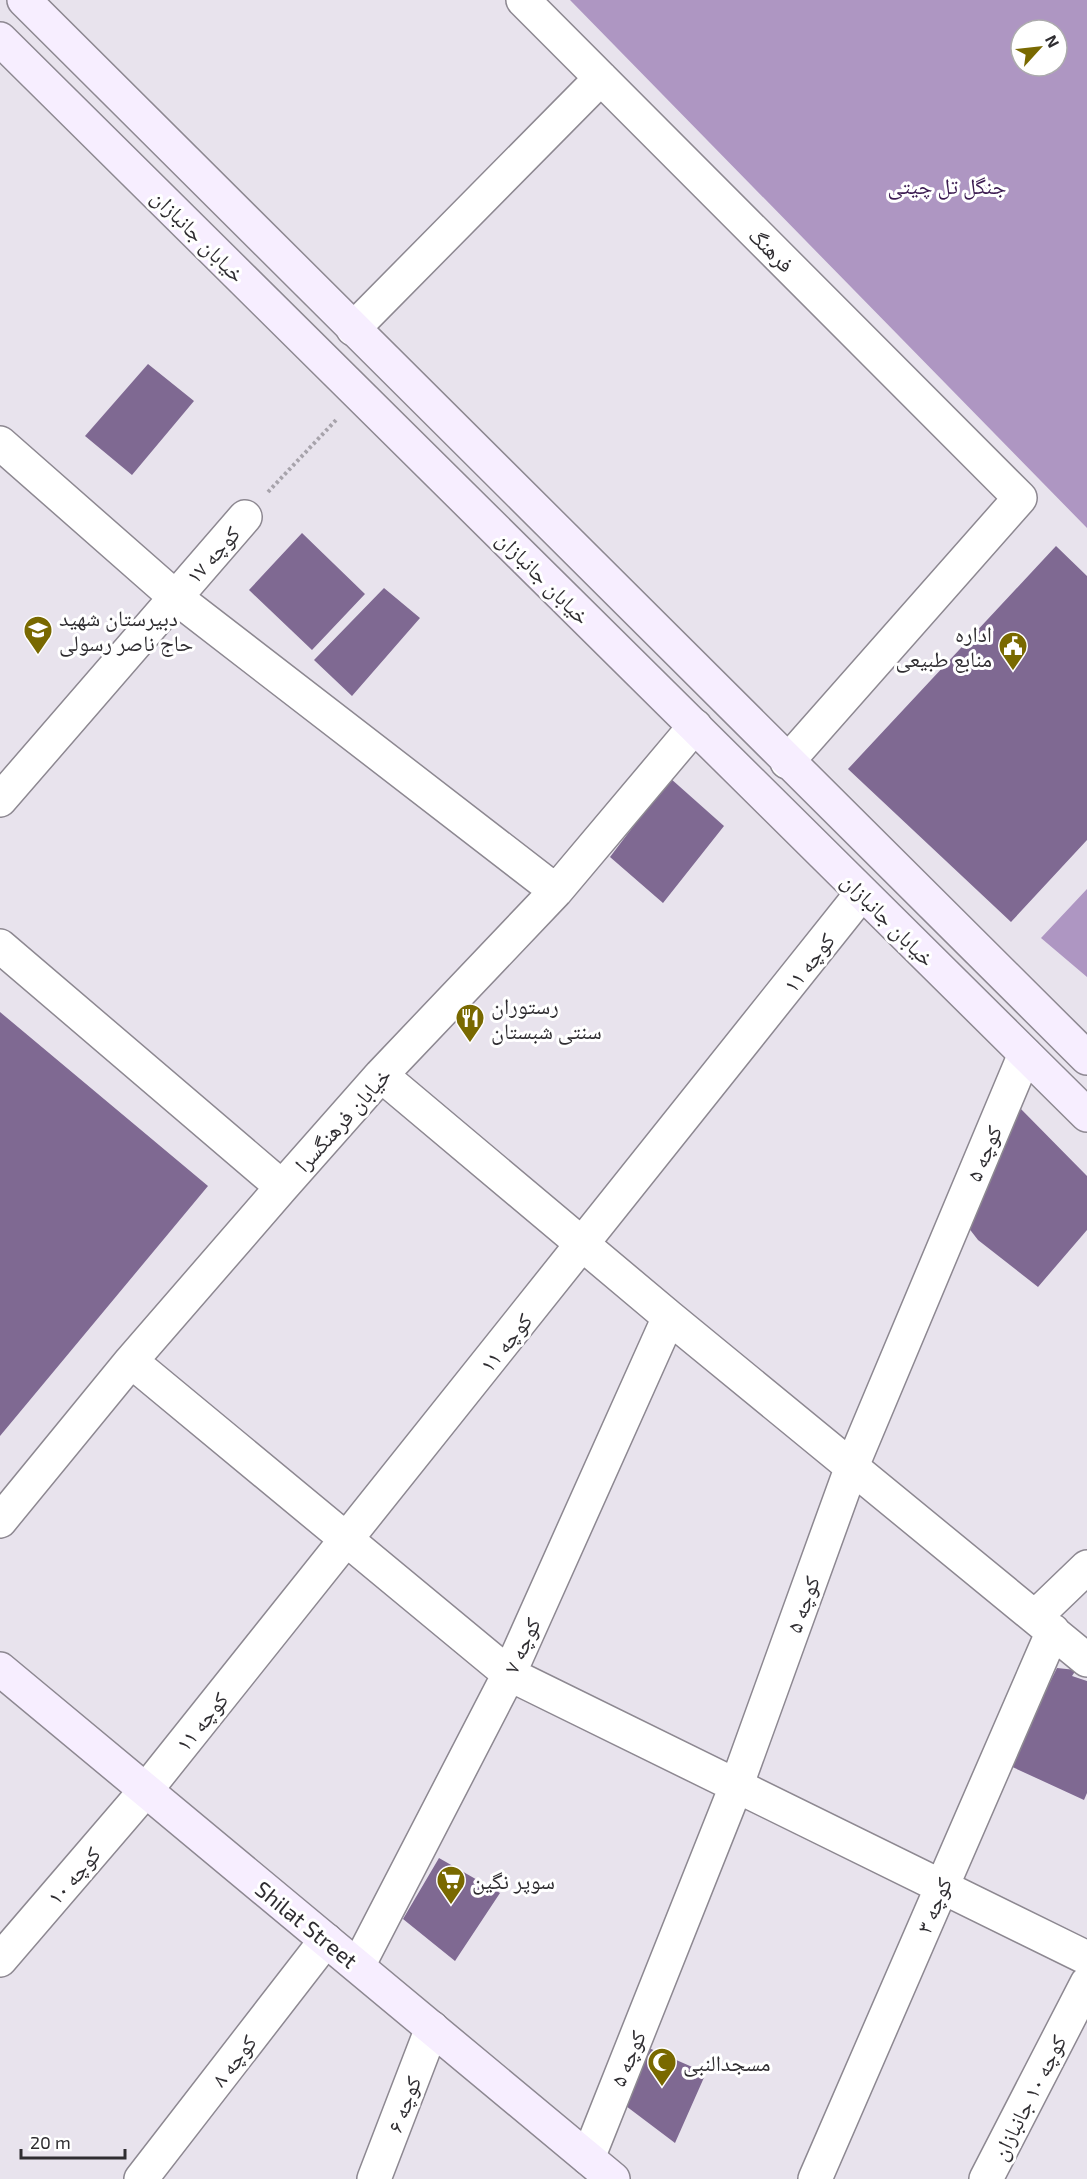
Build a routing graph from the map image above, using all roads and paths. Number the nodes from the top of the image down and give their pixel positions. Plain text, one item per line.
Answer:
1 (24, 0) edge
2 (524, 0) edge
3 (0, 39) edge
4 (0, 70) edge
5 (601, 78) junction
6 (42, 79) junction
7 (353, 329) junction
8 (360, 394) junction
9 (0, 443) edge
10 (486, 463) junction
11 (457, 491) junction
12 (245, 517) joint
13 (174, 596) junction
14 (695, 726) junction
15 (787, 762) junction
16 (0, 800) edge
17 (556, 891) junction
18 (862, 893) junction
19 (0, 946) edge
20 (1025, 1054) junction
21 (1087, 1059) edge
22 (381, 1075) junction
23 (1087, 1115) edge
24 (282, 1187) junction
25 (584, 1244) junction
26 (669, 1317) junction
27 (131, 1361) junction
28 (852, 1466) junction
29 (0, 1521) edge
30 (347, 1540) junction
31 (1087, 1567) edge
32 (1044, 1624) junction
33 (1087, 1660) edge
34 (0, 1669) edge
35 (509, 1674) junction
36 (737, 1784) junction
37 (146, 1790) junction
38 (941, 1886) junction
39 (326, 1940) junction
40 (1087, 1958) edge
41 (0, 1960) edge
42 (358, 1966) junction
43 (1087, 1983) edge
44 (432, 2028) junction
45 (588, 2158) junction
46 (141, 2179) edge
47 (374, 2179) edge
48 (613, 2179) edge
49 (815, 2179) edge
50 (986, 2179) edge

1 - 7 main road, خیابان جانبازان
2 - 5 street, فرهنگ
3 - 6 main road, خیابان جانبازان
4 - 6 main road
5 - 7 street
5 - 15 street, فرهنگ
6 - 8 main road, خیابان جانبازان
7 - 10 main road, خیابان جانبازان
8 - 11 main road, خیابان جانبازان
8 - 12 path, کوچه ۱۷
9 - 13 street
10 - 11 main road
10 - 15 main road, خیابان جانبازان
11 - 14 main road, خیابان جانبازان
12 - 13 street, کوچه ۱۷
13 - 16 street, کوچه ۱۷
13 - 17 street
14 - 17 street, خیابان فرهنگسرا
14 - 18 main road, خیابان جانبازان
15 - 21 main road, خیابان جانبازان
17 - 22 street, خیابان فرهنگسرا
18 - 20 main road, خیابان جانبازان
18 - 25 street, کوچه ۱۱
19 - 24 street
20 - 23 main road, خیابان جانبازان
20 - 28 street, کوچه ۵
22 - 24 street, خیابان فرهنگسرا
22 - 25 street
24 - 27 street, خیابان فرهنگسرا
25 - 26 street
25 - 30 street, کوچه ۱۱
26 - 28 street
26 - 35 street, کوچه ۷
27 - 29 street, خیابان فرهنگسرا
27 - 30 street
28 - 32 street
28 - 36 street, کوچه ۵
30 - 35 street
30 - 37 street, کوچه ۱۱
31 - 32 street
32 - 33 street
32 - 38 street, کوچه ۳
34 - 37 main road, Shilat Street
35 - 36 street
35 - 42 street, کوچه ۷
36 - 38 street
36 - 45 street, کوچه ۵
37 - 39 main road, Shilat Street
37 - 41 street, کوچه ۱۰
38 - 40 street
38 - 49 street, کوچه ۳
39 - 42 main road, Shilat Street
39 - 46 street, کوچه ۸
42 - 44 main road, Shilat Street
43 - 50 street, کوچه ۱۰ جانبازان
44 - 45 main road, Shilat Street
44 - 47 street, کوچه ۶
45 - 48 main road, Shilat Street

